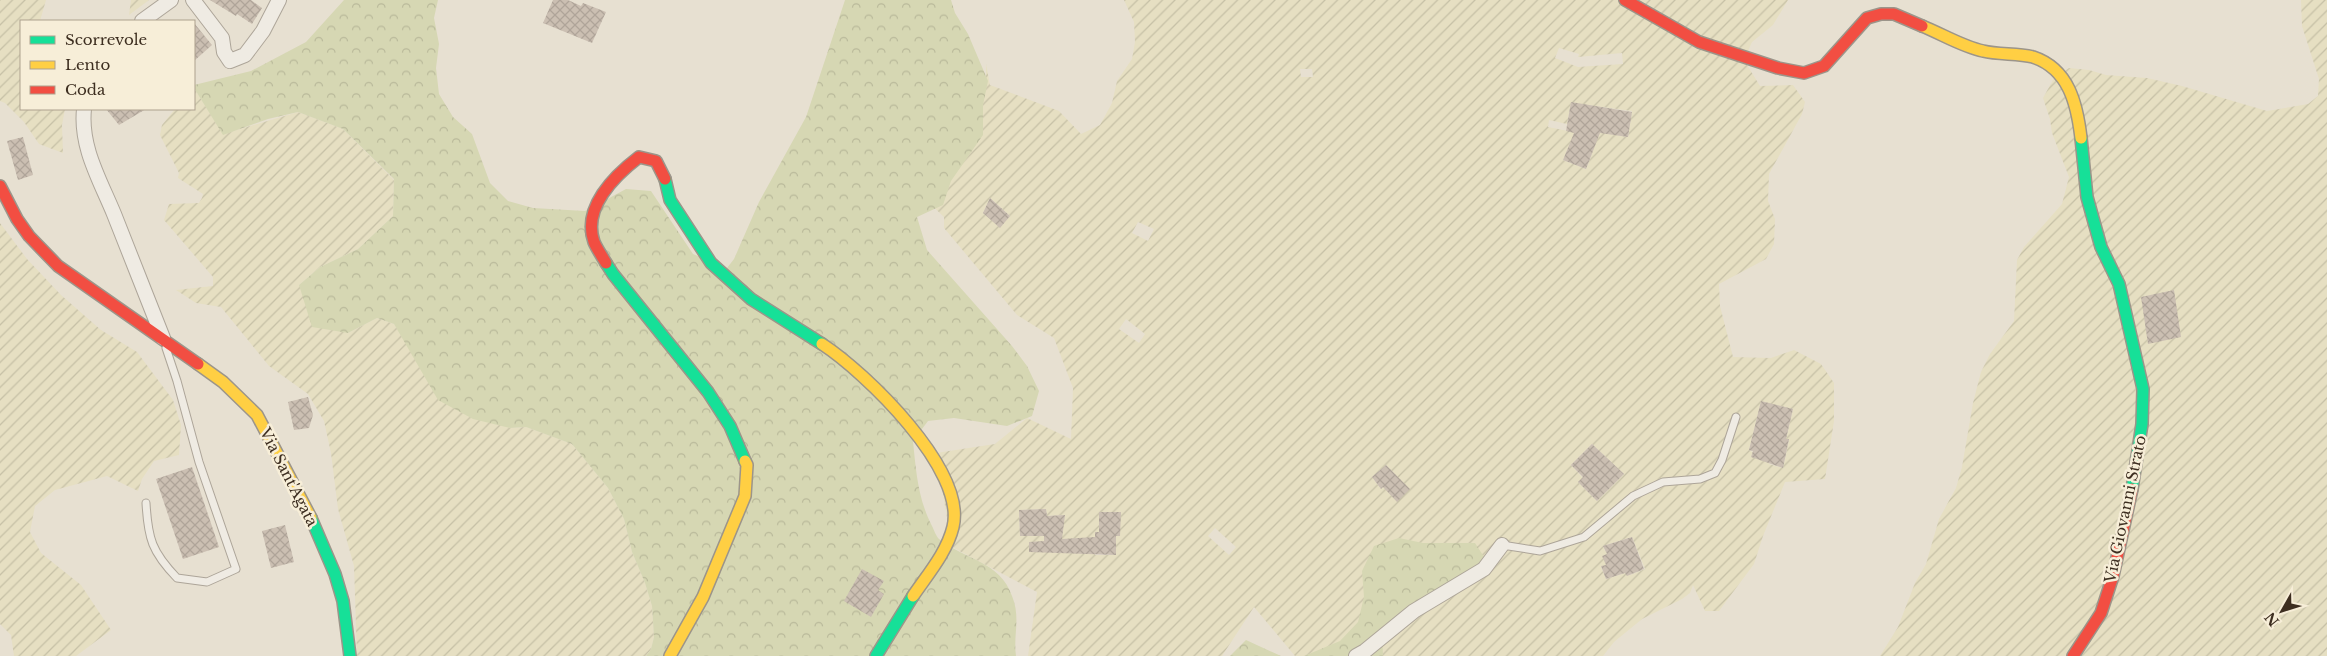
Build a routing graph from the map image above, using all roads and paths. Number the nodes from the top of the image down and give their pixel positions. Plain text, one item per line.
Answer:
1 (171, 0) edge
2 (193, 0) edge
3 (279, 0) edge
4 (1625, 0) edge
5 (143, 20) edge
6 (84, 110) edge
7 (0, 186) edge
8 (163, 338) junction
9 (1736, 417) dead end
10 (146, 503) dead end
11 (1502, 544) joint
12 (350, 656) edge
13 (670, 656) edge
14 (876, 656) edge
15 (1356, 656) edge
16 (2073, 656) edge

1 - 5 street
2 - 3 street
4 - 16 street, Via Giovanni Strato
6 - 8 street
7 - 8 street, Via Sant'Agata
8 - 10 lane
8 - 12 street, Via Sant'Agata
9 - 11 lane
11 - 15 street
13 - 14 street

